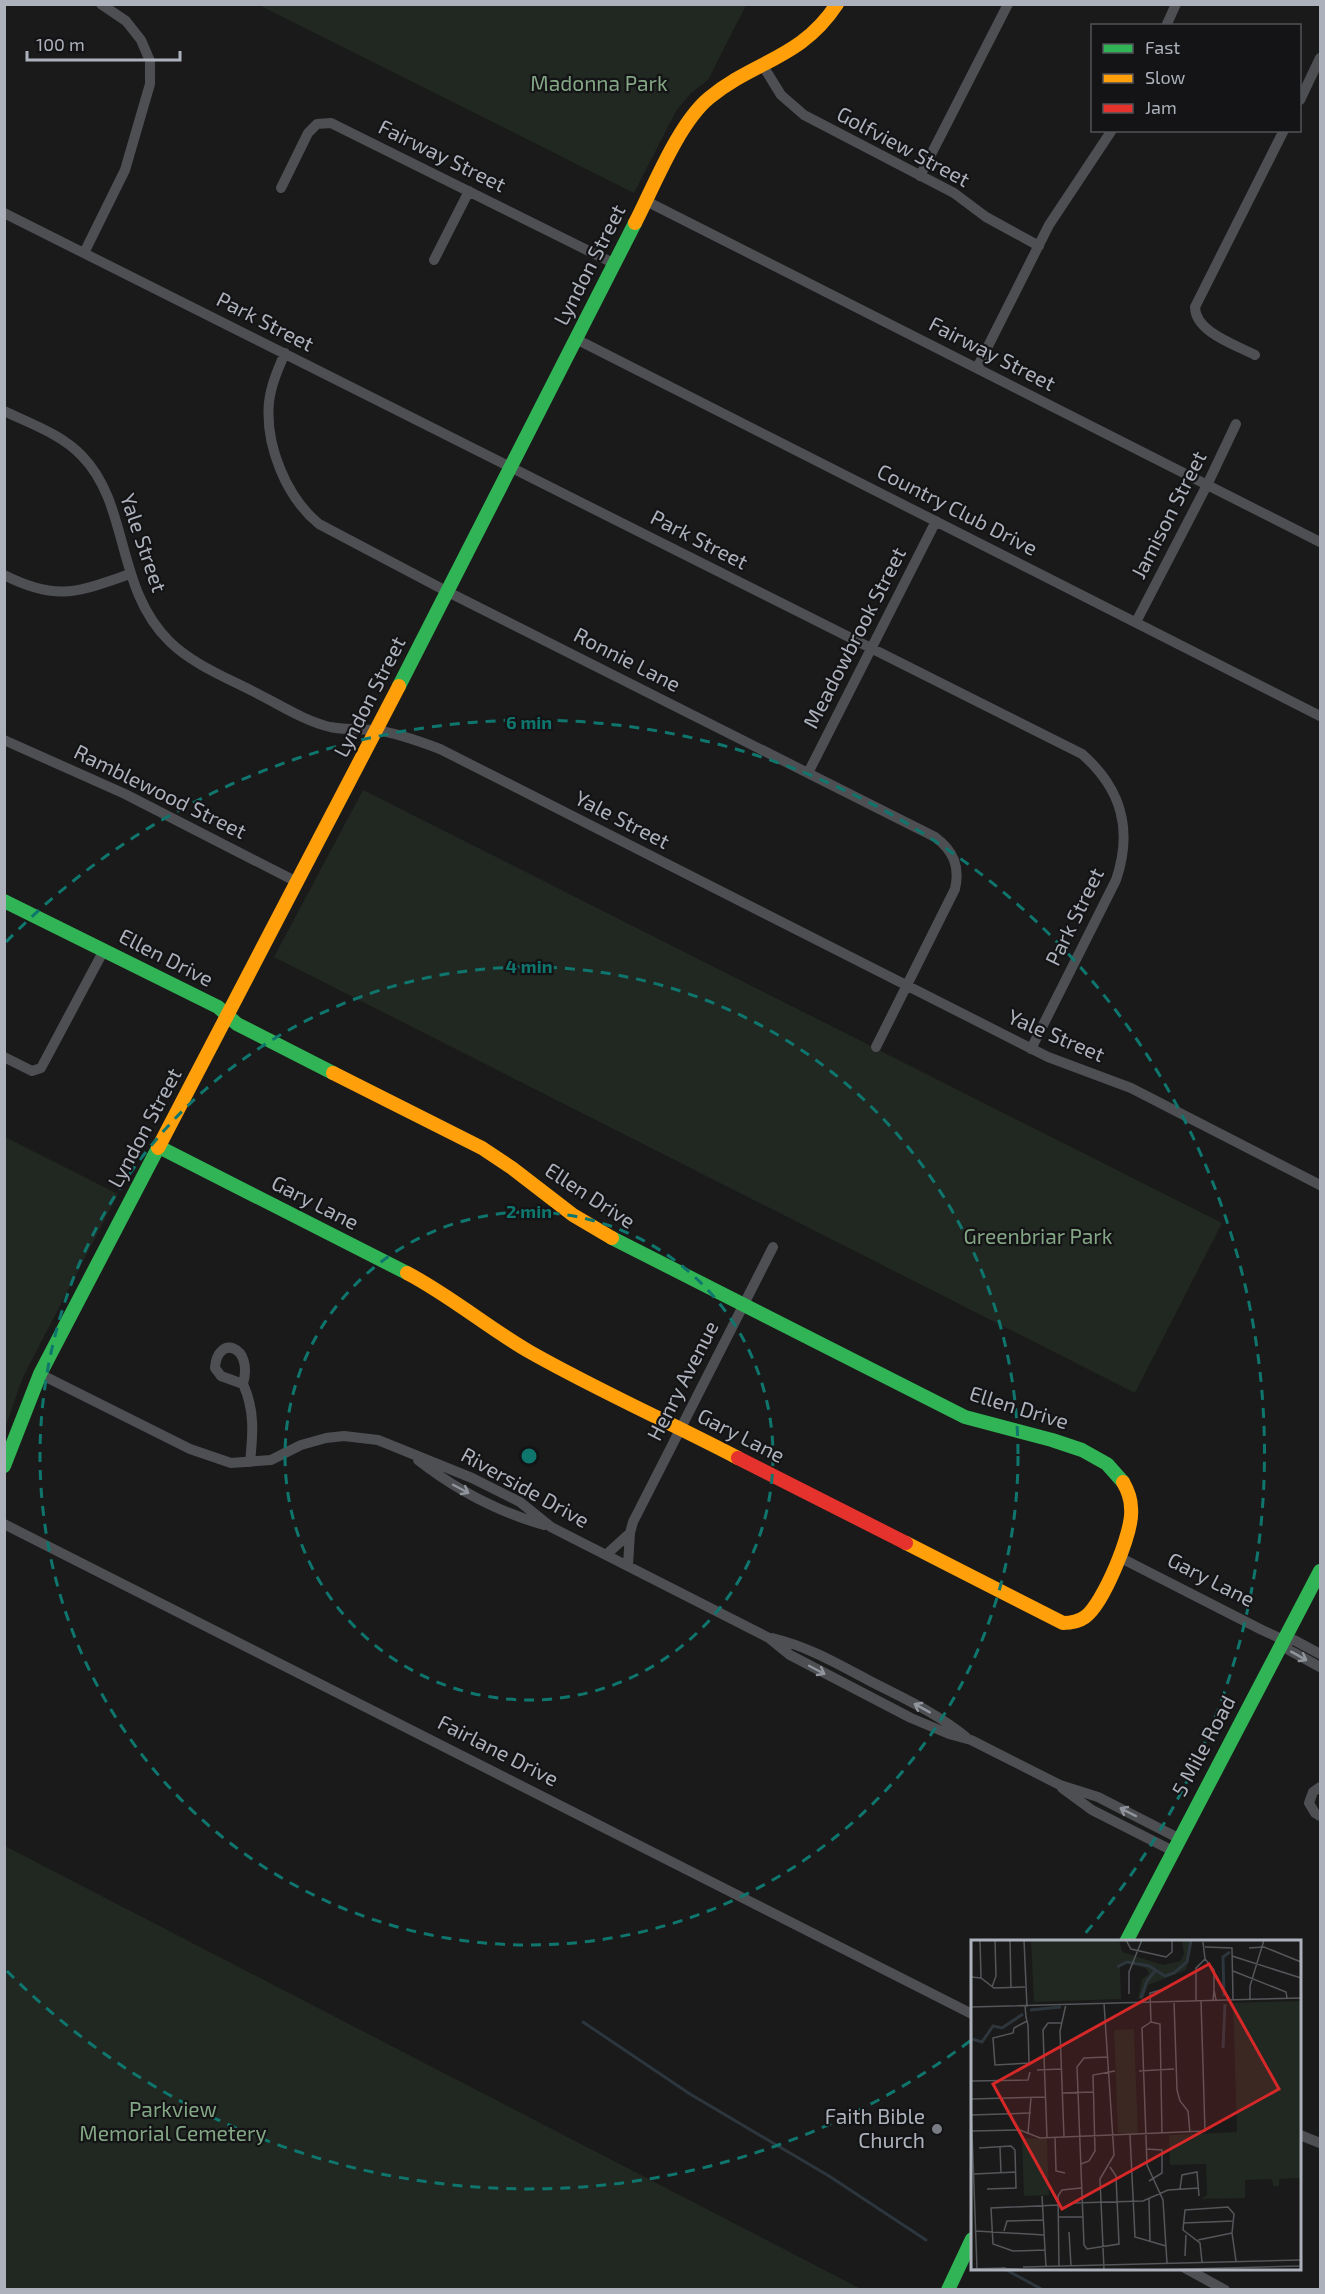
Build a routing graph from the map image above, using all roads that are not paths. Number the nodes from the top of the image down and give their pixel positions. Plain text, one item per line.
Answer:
1 (101, 4) edge
2 (837, 4) edge
3 (1008, 4) edge
4 (1176, 4) edge
5 (1167, 24) edge
6 (1320, 58) edge
7 (763, 66) junction
8 (1301, 96) edge
9 (1111, 132) edge
10 (1283, 132) edge
11 (920, 176) junction
12 (281, 188) dead end
13 (469, 191) junction
14 (646, 201) junction
15 (4, 213) edge
16 (1039, 246) junction
17 (84, 253) junction
18 (434, 260) dead end
19 (615, 264) junction
20 (576, 339) junction
21 (285, 354) junction
22 (1255, 355) dead end
23 (977, 368) junction
24 (4, 411) edge
25 (1236, 424) dead end
26 (512, 467) junction
27 (1207, 485) junction
28 (936, 521) junction
29 (1320, 542) edge
30 (130, 574) junction
31 (4, 575) edge
32 (448, 592) junction
33 (1136, 622) junction
34 (872, 648) junction
35 (1320, 716) edge
36 (376, 730) junction
37 (4, 740) edge
38 (808, 773) junction
39 (297, 882) junction
40 (4, 901) edge
41 (104, 950) junction
42 (907, 986) junction
43 (227, 1014) junction
44 (876, 1047) dead end
45 (1031, 1049) junction
46 (4, 1057) edge
47 (159, 1147) junction
48 (1320, 1185) edge
49 (773, 1247) dead end
50 (745, 1304) junction
51 (40, 1374) junction
52 (243, 1384) dead end
53 (680, 1429) junction
54 (250, 1462) junction
55 (4, 1466) edge
56 (4, 1524) edge
57 (630, 1533) junction
58 (607, 1554) junction
59 (1119, 1557) junction
60 (628, 1565) junction
61 (1320, 1571) edge
62 (1284, 1640) junction
63 (1320, 1654) edge
64 (1320, 1667) edge
65 (1320, 1787) edge
66 (1320, 1816) edge
67 (1176, 1845) junction
68 (1127, 1940) edge
69 (971, 2013) edge
70 (1301, 2136) edge
71 (1320, 2143) edge
72 (971, 2241) edge
73 (1189, 2270) edge
74 (948, 2289) edge
75 (1225, 2289) edge

1 - 17 street
2 - 7 street, Lyndon Street
3 - 11 street
4 - 5 street
6 - 8 street
7 - 11 street, Golfview Street
7 - 14 street, Lyndon Street
9 - 16 street
10 - 22 street
11 - 16 street, Golfview Street
12 - 13 street, Fairway Street
13 - 18 street
13 - 19 street, Fairway Street
14 - 19 street, Lyndon Street
14 - 23 street, Fairway Street
15 - 17 street, Park Street
16 - 23 street
17 - 21 street, Park Street
19 - 20 street, Lyndon Street
20 - 26 street, Lyndon Street
20 - 28 street, Country Club Drive
21 - 26 street, Park Street
21 - 32 street, Ronnie Lane
23 - 27 street, Fairway Street
24 - 30 street, Yale Street
25 - 27 street, Jamison Street
26 - 32 street, Lyndon Street
26 - 34 street, Park Street
27 - 29 street, Fairway Street
27 - 33 street, Jamison Street
28 - 33 street, Country Club Drive
28 - 34 street, Meadowbrook Street
30 - 31 street
30 - 36 street, Yale Street
32 - 36 street, Lyndon Street
32 - 38 street, Ronnie Lane
33 - 35 street, Country Club Drive
34 - 38 street, Meadowbrook Street
34 - 45 street, Park Street
36 - 39 street, Lyndon Street
36 - 42 street, Yale Street
37 - 39 street, Ramblewood Street
38 - 42 street, Ronnie Lane
39 - 43 street, Lyndon Street
40 - 41 street, Ellen Drive
41 - 43 street, Ellen Drive
41 - 46 street
42 - 44 street
42 - 45 street, Yale Street
43 - 47 street, Lyndon Street
43 - 50 street, Ellen Drive
45 - 48 street, Yale Street
47 - 51 street, Lyndon Street
47 - 53 street, Gary Lane
49 - 50 street, Henry Avenue
50 - 53 street, Henry Avenue
50 - 59 street, Ellen Drive
51 - 54 street, Riverside Drive
51 - 55 street, Lyndon Street
52 - 54 street
53 - 57 street, Henry Avenue
53 - 59 street, Gary Lane
54 - 58 street, Riverside Drive
56 - 69 street, Fairlane Drive
57 - 58 street, Henry Avenue
57 - 60 street, Henry Avenue
58 - 60 street, Riverside Drive
59 - 62 street, Gary Lane
60 - 67 street, Riverside Drive
61 - 62 street, 5 Mile Road
62 - 63 street
62 -> 64 street
62 - 67 street, 5 Mile Road
65 - 66 street
67 - 68 street, 5 Mile Road
70 - 71 street
72 - 74 street
73 - 75 street

